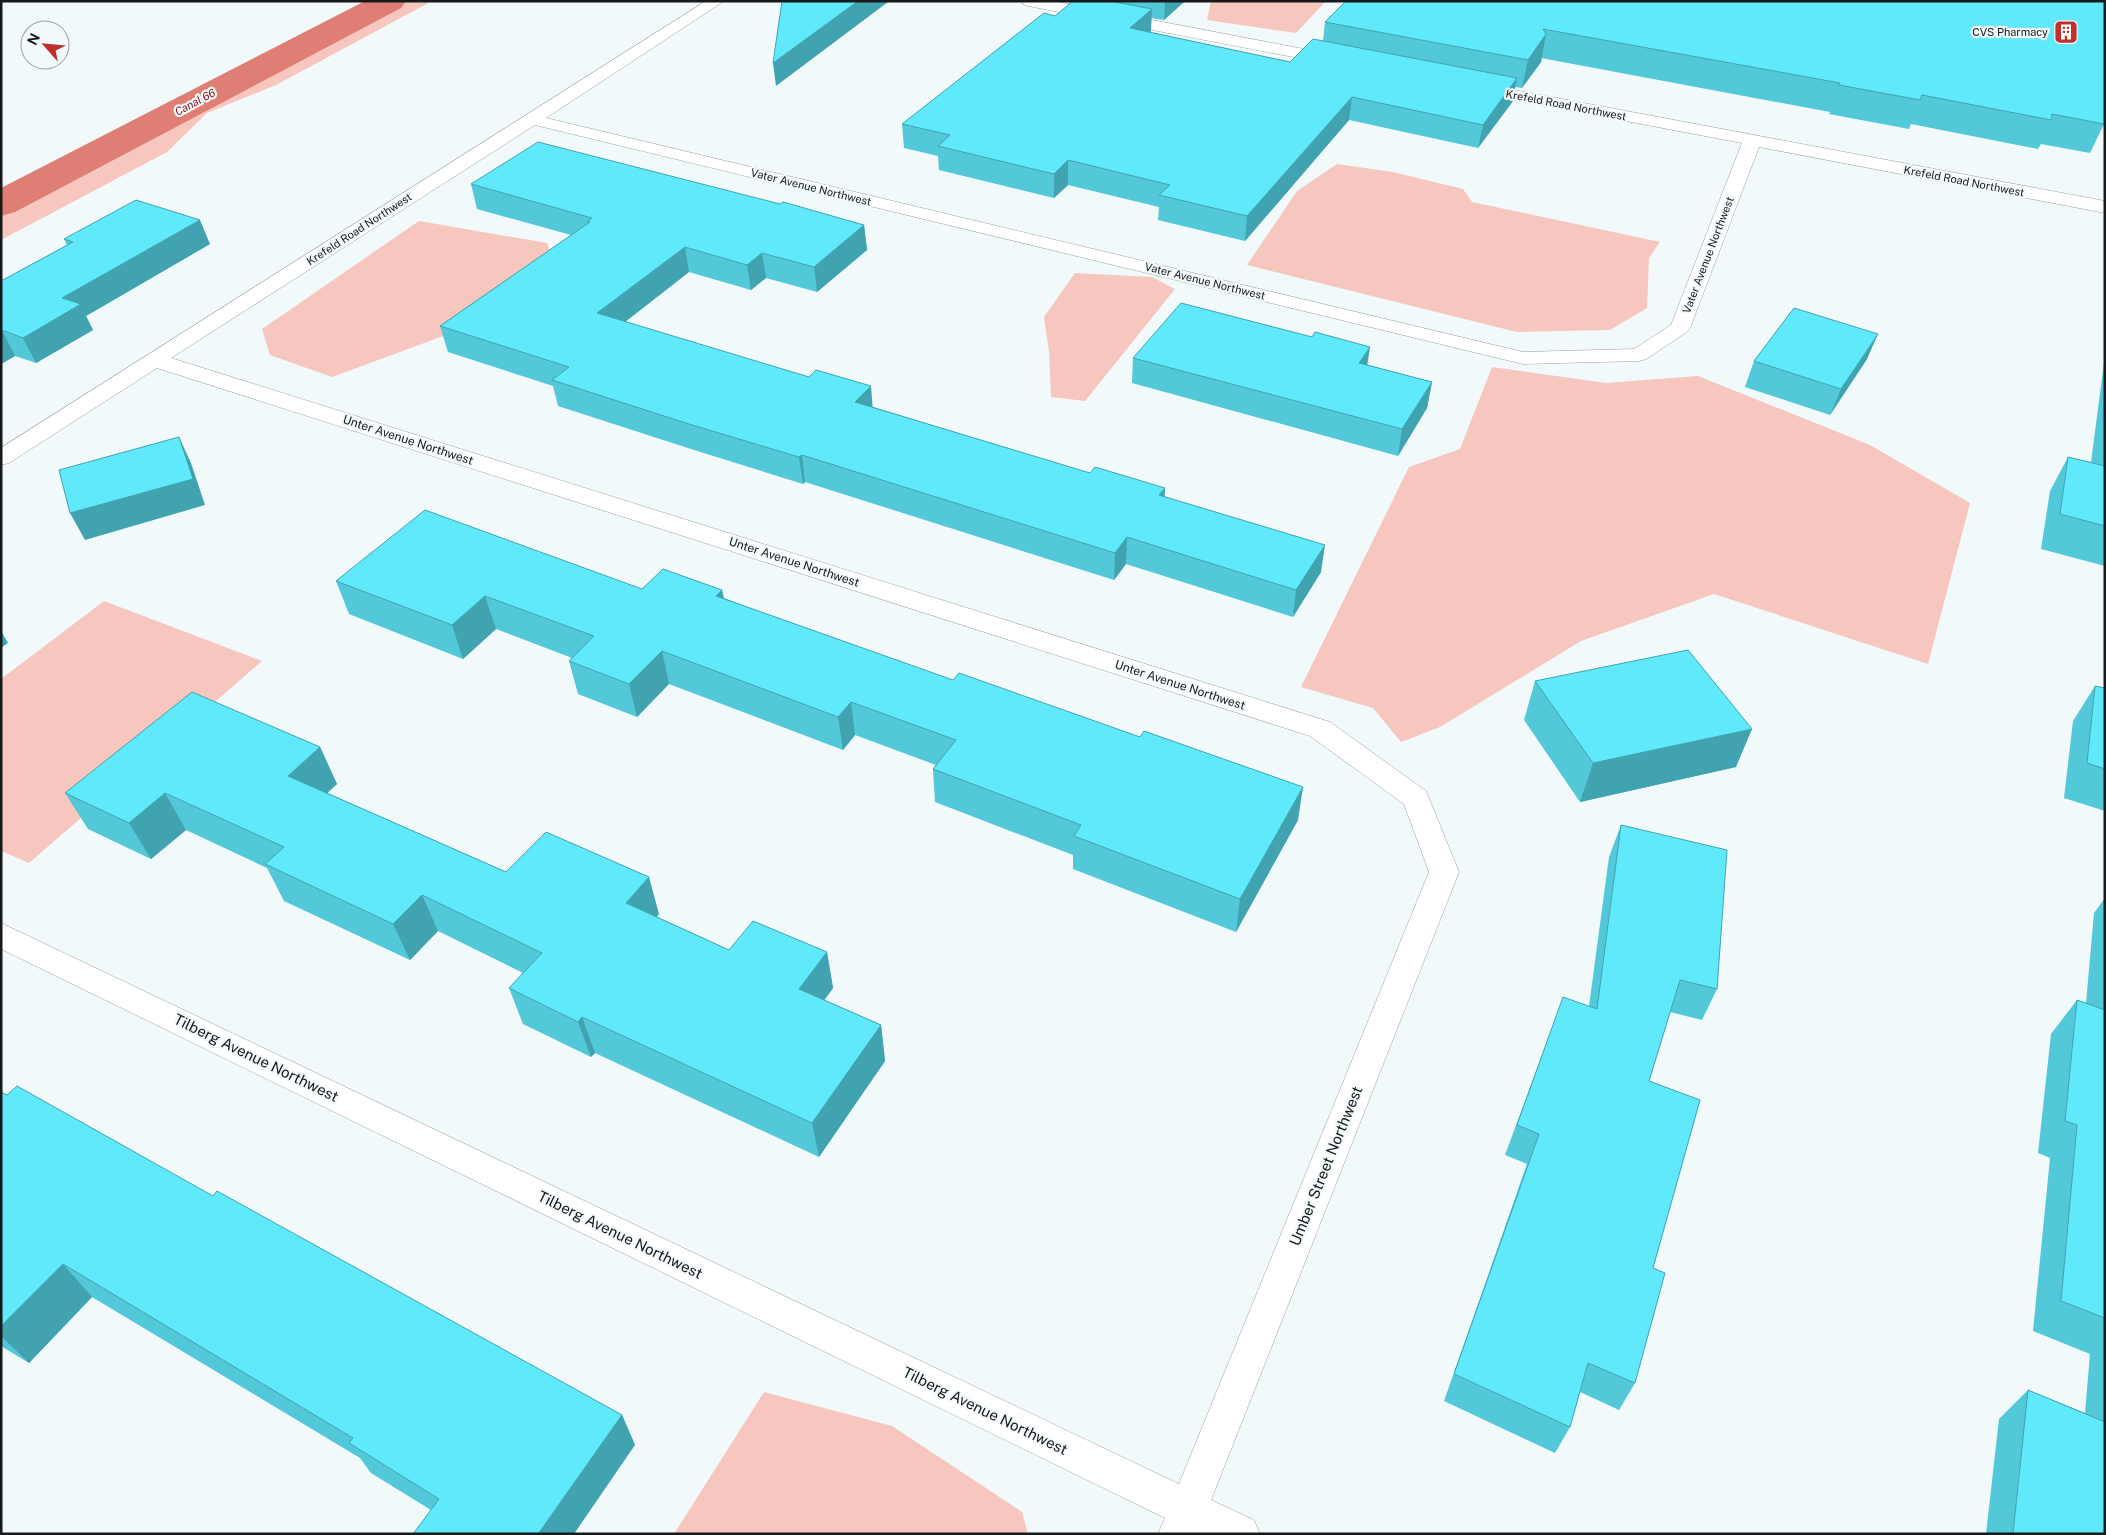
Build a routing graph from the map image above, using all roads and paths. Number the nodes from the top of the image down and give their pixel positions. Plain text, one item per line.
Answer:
1 (717, 1) edge
2 (1028, 1) edge
3 (1351, 64) edge
4 (1459, 84) edge
5 (531, 120) junction
6 (1752, 141) junction
7 (2105, 207) edge
8 (155, 360) junction
9 (1, 458) edge
10 (1416, 798) joint
11 (1, 935) edge
12 (1183, 1521) edge
13 (1240, 1534) edge

1 - 5 street, Krefeld Road Northwest
2 - 3 street
4 - 6 street, Krefeld Road Northwest
5 - 6 street, Vater Avenue Northwest
5 - 8 street, Krefeld Road Northwest
6 - 7 street, Krefeld Road Northwest
8 - 9 street, Krefeld Road Northwest
8 - 10 street, Unter Avenue Northwest
10 - 12 street, Umber Street Northwest
11 - 12 street, Tilberg Avenue Northwest
12 - 13 street, Tilberg Avenue Northwest

